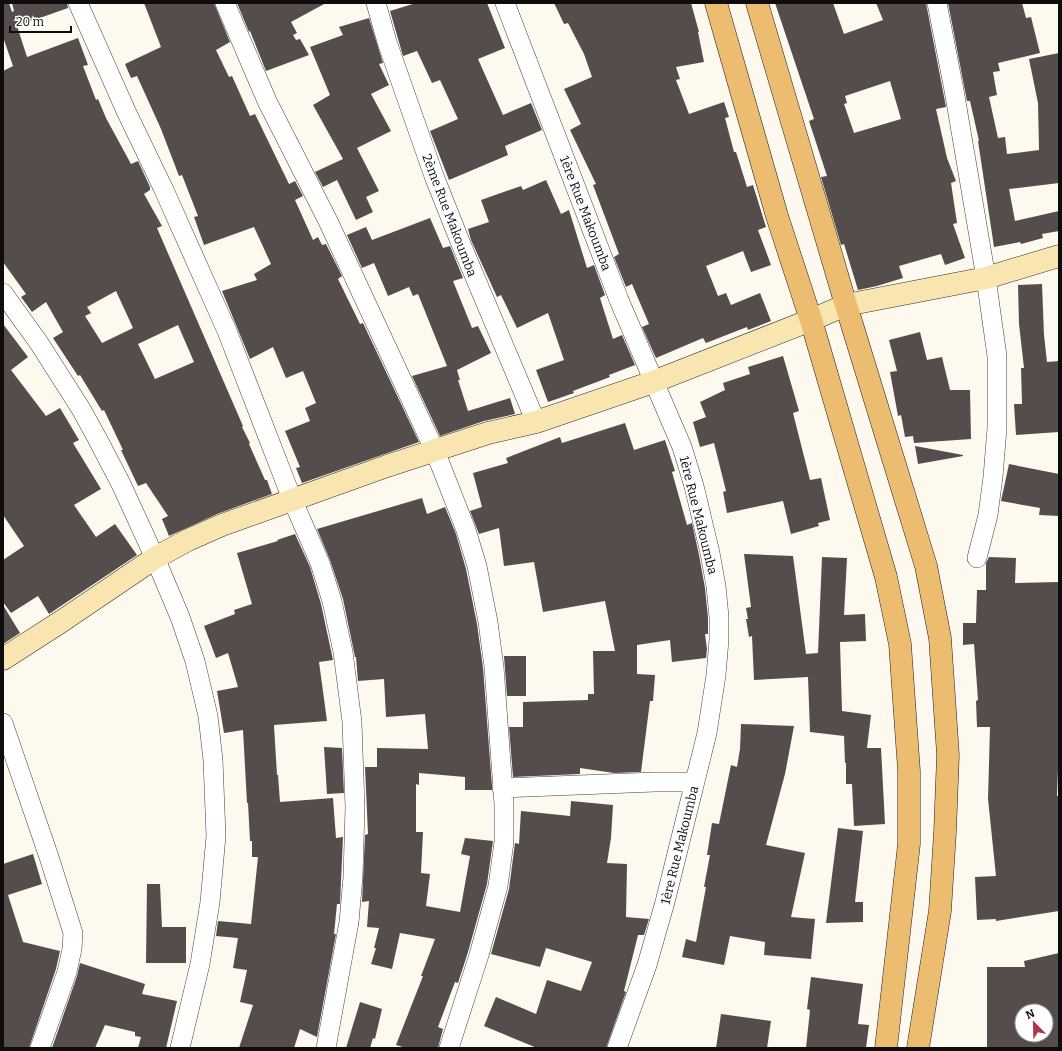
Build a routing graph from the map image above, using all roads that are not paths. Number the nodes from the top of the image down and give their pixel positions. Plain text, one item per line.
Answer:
1 (78, 3) edge
2 (225, 3) edge
3 (376, 3) edge
4 (505, 3) edge
5 (716, 3) edge
6 (757, 3) edge
7 (937, 3) edge
8 (1059, 256) edge
9 (986, 278) junction
10 (3, 293) edge
11 (846, 305) junction
12 (811, 320) junction
13 (653, 382) junction
14 (536, 422) junction
15 (435, 451) junction
16 (292, 499) junction
17 (155, 558) junction
18 (977, 558) dead end
19 (3, 659) edge
20 (3, 723) edge
21 (694, 782) junction
22 (502, 788) junction
23 (40, 1048) edge
24 (180, 1048) edge
25 (326, 1048) edge
26 (449, 1048) edge
27 (617, 1048) edge
28 (886, 1048) edge
29 (918, 1048) edge

1 - 16 street
2 - 15 street
3 - 14 street, 2ème Rue Makoumba
4 - 13 street, 1ère Rue Makoumba
5 - 12 main road
6 - 11 main road
7 - 9 street
8 - 9 street
9 - 11 street
9 - 18 street
10 - 17 street
11 - 12 street
11 - 29 main road
12 - 13 street
12 - 28 main road
13 - 14 street
13 - 21 street, 1ère Rue Makoumba
14 - 15 street
15 - 16 street
15 - 22 street
16 - 17 street
16 - 25 street
17 - 19 street
17 - 24 street
20 - 23 street
21 - 22 street
21 - 27 street, 1ère Rue Makoumba
22 - 26 street

